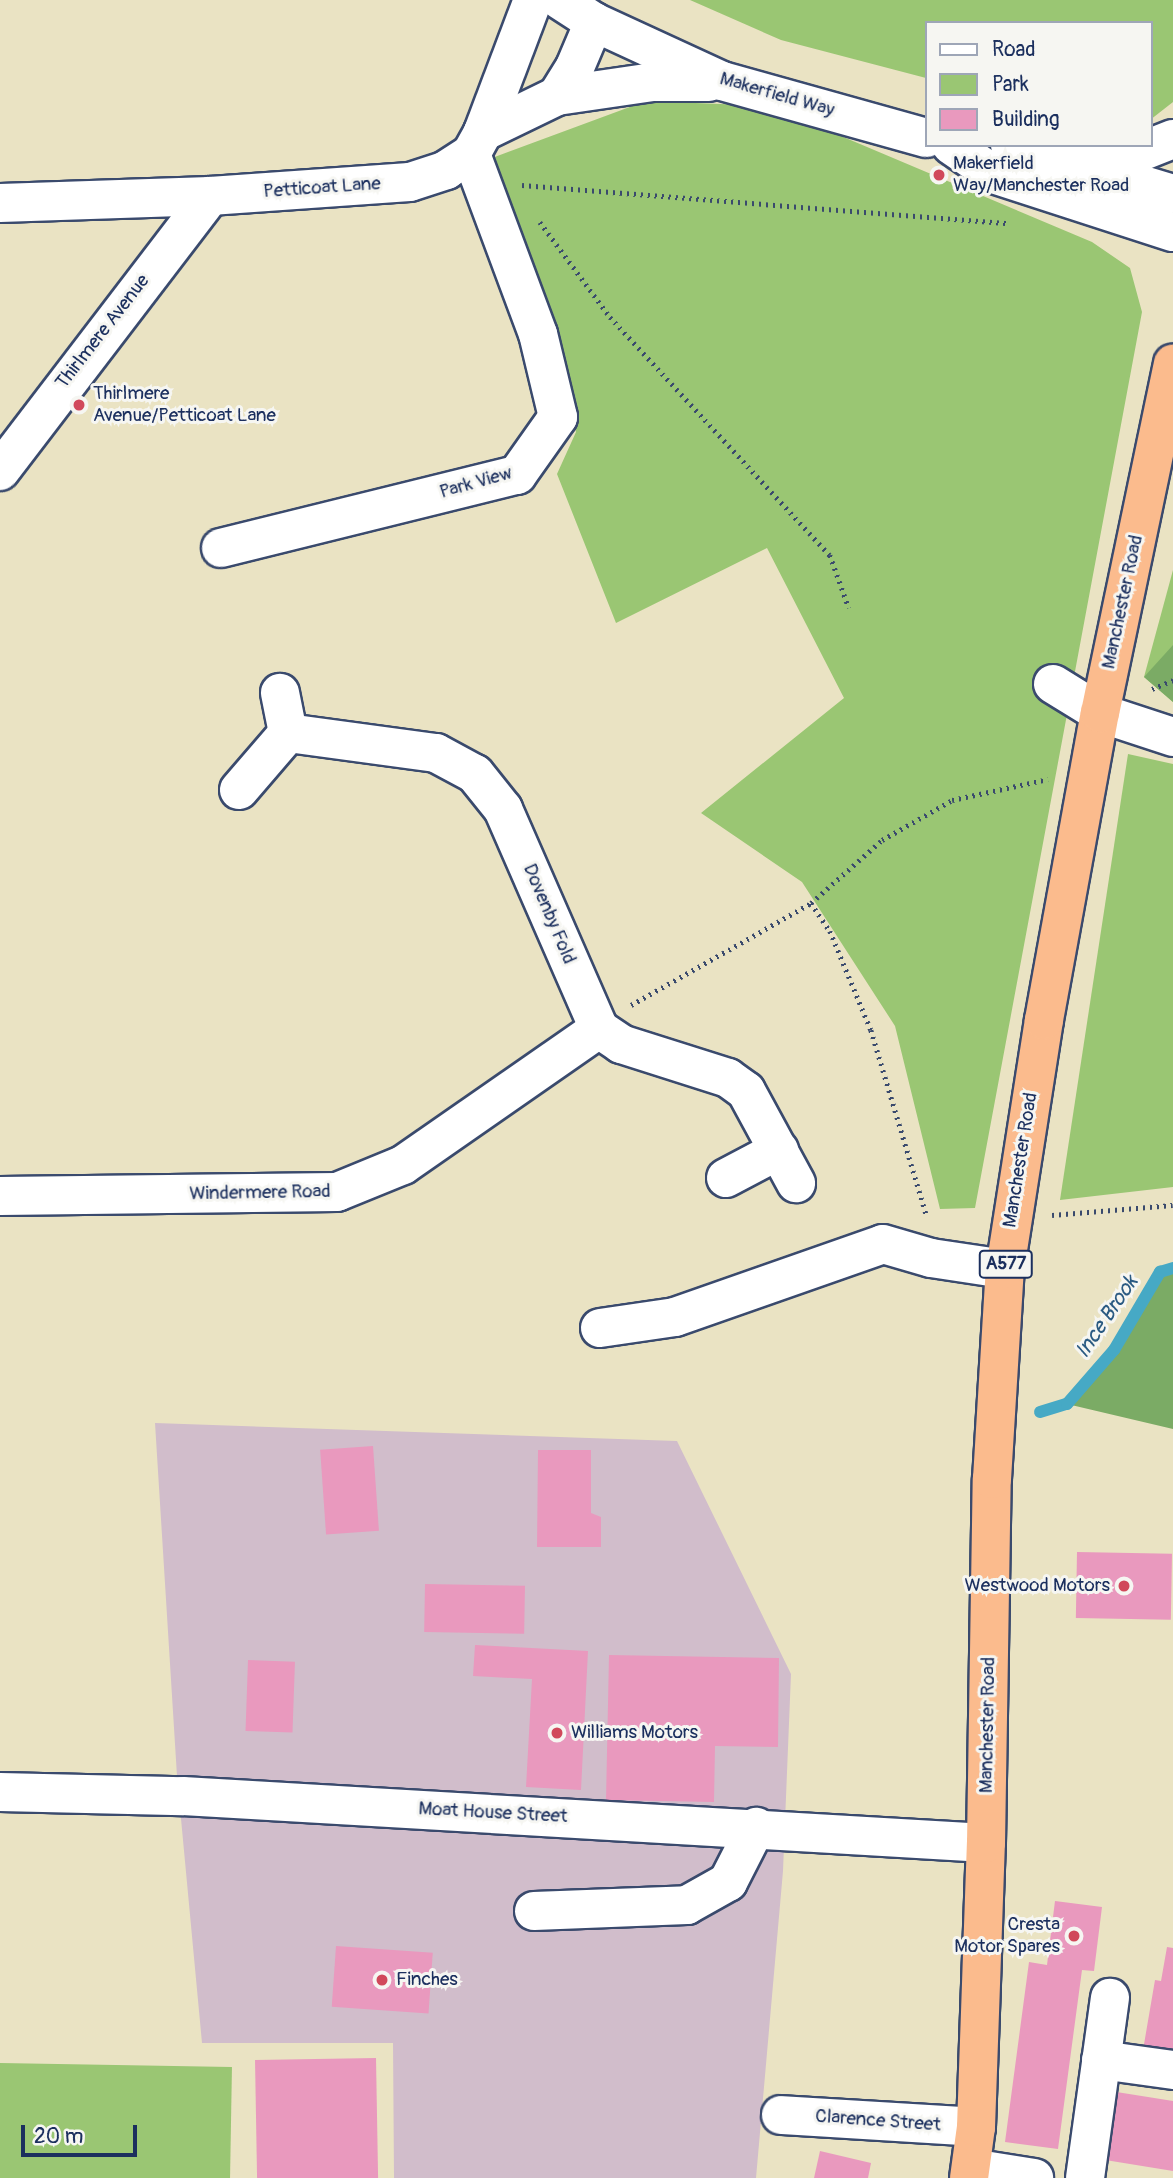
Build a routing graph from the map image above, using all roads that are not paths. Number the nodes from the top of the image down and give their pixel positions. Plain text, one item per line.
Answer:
1 (533, 0) edge
2 (560, 0) edge
3 (594, 22) junction
4 (722, 81) junction
5 (557, 96) junction
6 (925, 138) edge
7 (1173, 139) edge
8 (477, 143) junction
9 (957, 147) edge
10 (1018, 147) edge
11 (1087, 165) junction
12 (1173, 194) edge
13 (210, 196) junction
14 (0, 203) edge
15 (1173, 232) edge
16 (1173, 364) edge
17 (0, 471) edge
18 (222, 548) dead end
19 (1053, 684) dead end
20 (280, 693) dead end
21 (1100, 713) junction
22 (288, 733) junction
23 (1173, 737) edge
24 (239, 790) dead end
25 (598, 1027) junction
26 (779, 1150) junction
27 (726, 1178) dead end
28 (796, 1183) dead end
29 (0, 1196) edge
30 (1005, 1269) junction
31 (600, 1328) dead end
32 (0, 1792) edge
33 (756, 1827) junction
34 (986, 1843) junction
35 (534, 1911) dead end
36 (1110, 1998) dead end
37 (1101, 2060) junction
38 (1173, 2070) edge
39 (781, 2115) dead end
40 (976, 2127) junction
41 (970, 2173) edge
42 (1034, 2178) edge
43 (1086, 2178) edge

1 - 8 street
2 - 3 street, Makerfield Way
3 - 4 street, Makerfield Way
3 - 5 street
4 - 5 street, Petticoat Lane
4 - 6 street, Makerfield Way
5 - 8 street, Petticoat Lane
7 - 11 street
8 - 13 street, Petticoat Lane
8 - 18 street, Park View
9 - 15 street
10 - 11 street
11 - 12 street
13 - 14 street, Petticoat Lane
13 - 17 street, Thirlmere Avenue
16 - 21 highway, Manchester Road / A577
19 - 21 street
20 - 22 street
21 - 23 street
21 - 30 highway, Manchester Road / A577
22 - 24 street
22 - 25 street, Dovenby Fold
25 - 26 street
25 - 29 street, Windermere Road
26 - 27 street
26 - 28 street
30 - 31 street
30 - 34 highway, Manchester Road / A577
32 - 33 street, Moat House Street
33 - 34 street, Moat House Street
33 - 35 street
34 - 40 highway, Manchester Road / A577
36 - 37 street
37 - 38 street
37 - 43 street
39 - 40 street, Clarence Street
40 - 41 highway, Manchester Road / A577
41 - 42 street

